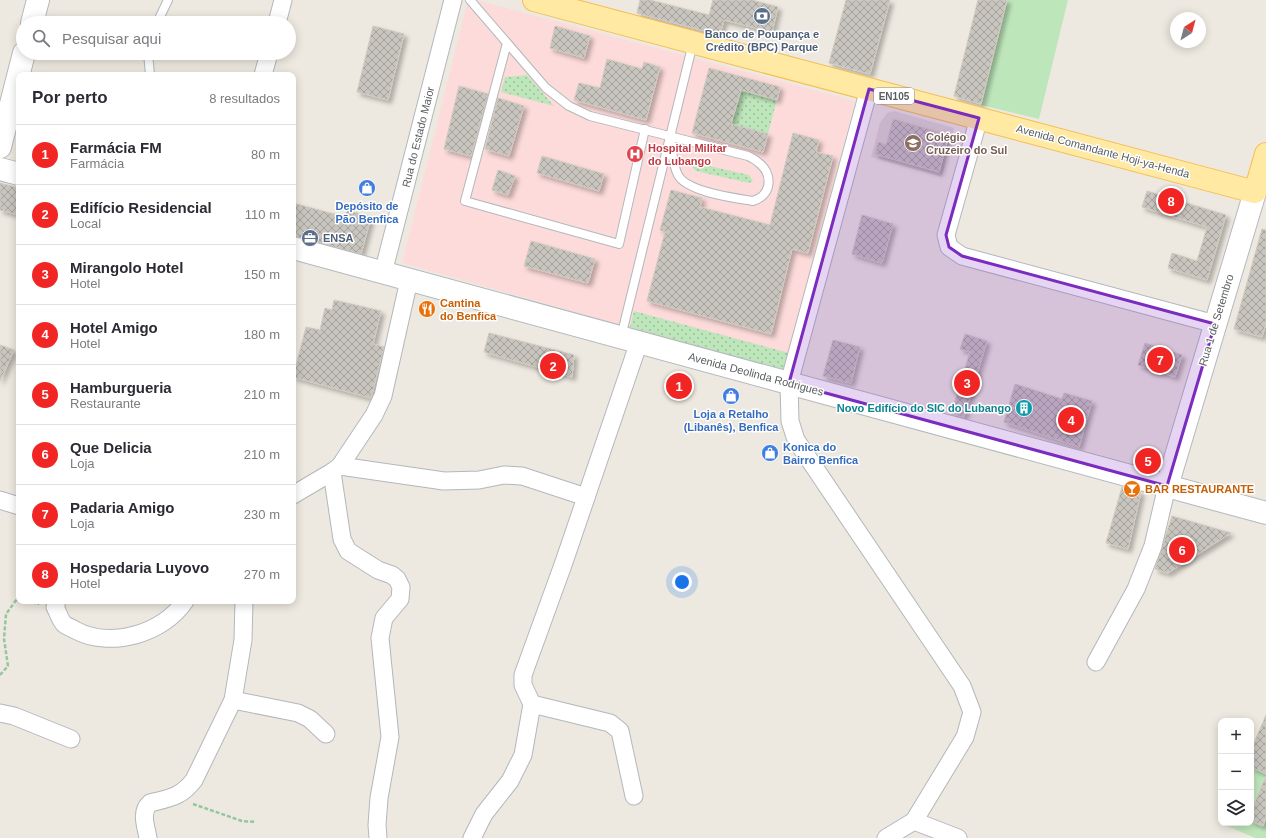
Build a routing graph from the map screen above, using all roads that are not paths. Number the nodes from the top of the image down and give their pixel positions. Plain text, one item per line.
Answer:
1 (38, 0) edge
2 (168, 0) edge
3 (283, 0) edge
4 (453, 0) edge
5 (470, 0) edge
6 (534, 0) edge
7 (34, 16) edge
8 (160, 16) edge
9 (279, 16) edge
10 (693, 42) junction
11 (507, 43) junction
12 (22, 60) edge
13 (149, 60) edge
14 (267, 60) edge
15 (19, 72) edge
16 (150, 72) edge
17 (264, 72) edge
18 (16, 84) edge
19 (869, 89) junction
20 (979, 118) junction
21 (645, 129) junction
22 (670, 135) junction
23 (0, 147) edge
24 (1266, 154) edge
25 (0, 169) edge
26 (16, 173) edge
27 (1261, 193) edge
28 (296, 249) edge
29 (384, 273) junction
30 (409, 280) junction
31 (1215, 324) junction
32 (630, 340) junction
33 (789, 383) junction
34 (336, 469) junction
35 (1167, 486) junction
36 (296, 493) edge
37 (586, 497) junction
38 (0, 500) edge
39 (16, 505) edge
40 (1266, 513) edge
41 (56, 604) edge
42 (183, 604) edge
43 (244, 604) edge
44 (1096, 662) dead end
45 (233, 700) junction
46 (532, 704) junction
47 (0, 713) edge
48 (326, 734) dead end
49 (71, 739) dead end
50 (634, 796) dead end
51 (914, 821) junction
52 (148, 838) edge
53 (378, 838) edge
54 (472, 838) edge
55 (886, 838) edge
56 (958, 838) edge

1 - 7 street
2 - 8 lane
3 - 9 street
4 - 29 street, Rua do Estado Maior
5 - 11 lane
6 - 10 main road, Avenida Comandante Hoji-ya-Henda / EN105
10 - 19 main road, Avenida Comandante Hoji-ya-Henda / EN105
10 - 22 lane
11 - 21 lane
11 - 21 lane
12 - 15 street
13 - 16 lane
14 - 17 street
18 - 23 street
19 - 20 main road, Avenida Comandante Hoji-ya-Henda / EN105
19 - 33 street
20 - 27 main road, Avenida Comandante Hoji-ya-Henda / EN105
20 - 31 street
21 - 22 lane
22 - 22 lane
22 - 32 lane
24 - 27 main road, Rua 1 de Setembro
25 - 26 street
27 - 31 street, Rua 1 de Setembro
28 - 29 street, Avenida Deolinda Rodrigues
29 - 30 street, Avenida Deolinda Rodrigues
30 - 32 street, Avenida Deolinda Rodrigues
30 - 34 street
31 - 35 street, Rua 1 de Setembro
32 - 33 street, Avenida Deolinda Rodrigues
32 - 37 street
33 - 35 street, Avenida Deolinda Rodrigues
33 - 51 street
34 - 36 street
34 - 37 street
34 - 53 street
35 - 40 street, Avenida Deolinda Rodrigues
35 - 44 street
37 - 46 street
38 - 39 street
41 - 42 street
43 - 45 street
45 - 48 street
45 - 52 street
46 - 50 street
46 - 54 street
47 - 49 street
51 - 55 street
51 - 56 street

